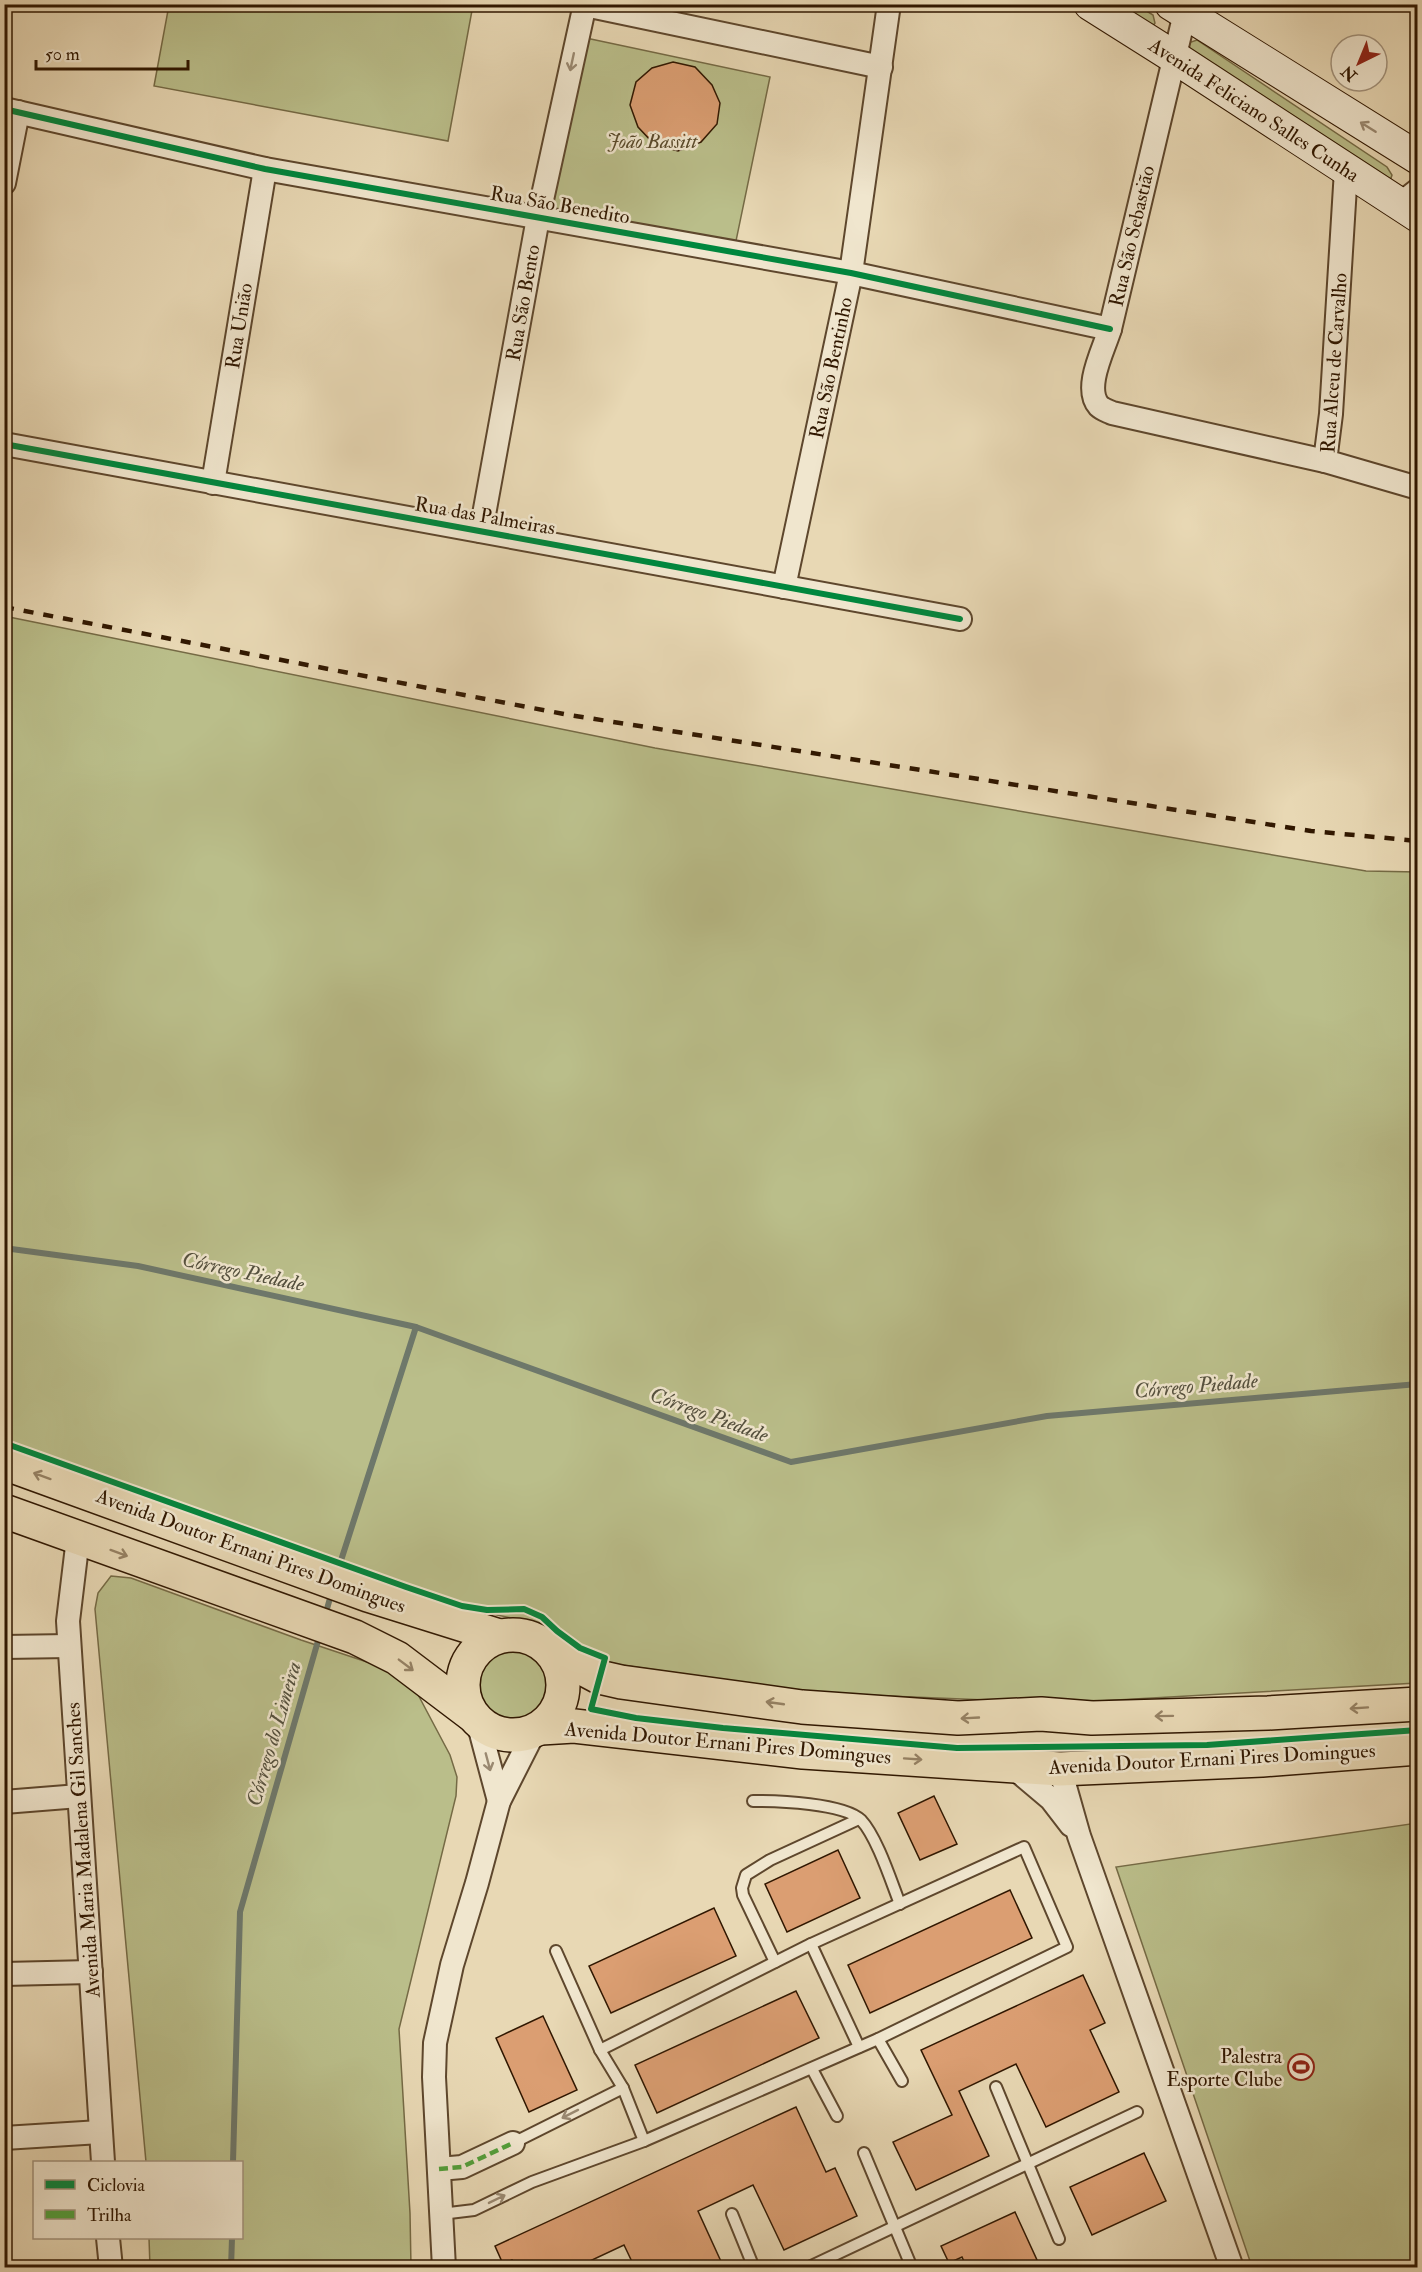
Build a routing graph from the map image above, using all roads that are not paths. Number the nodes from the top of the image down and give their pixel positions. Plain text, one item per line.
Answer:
1 (890, 4) edge
2 (1090, 4) edge
3 (585, 5) edge
4 (1178, 9) edge
5 (1174, 57) junction
6 (881, 67) junction
7 (11, 111) edge
8 (1418, 158) edge
9 (265, 169) junction
10 (1346, 170) junction
11 (4, 183) edge
12 (1412, 204) edge
13 (538, 218) junction
14 (851, 273) junction
15 (1110, 329) junction
16 (4, 444) edge
17 (1325, 461) junction
18 (213, 483) junction
19 (1418, 488) edge
20 (481, 531) junction
21 (784, 587) junction
22 (960, 619) dead end
23 (4, 1463) edge
24 (4, 1511) edge
25 (78, 1538) junction
26 (498, 1636) junction
27 (69, 1646) junction
28 (4, 1647) edge
29 (550, 1652) junction
30 (1418, 1704) edge
31 (474, 1718) junction
32 (538, 1730) junction
33 (1418, 1748) edge
34 (1013, 1767) junction
35 (1060, 1769) junction
36 (79, 1796) junction
37 (498, 1801) junction
38 (753, 1801) dead end
39 (4, 1802) edge
40 (860, 1819) junction
41 (1079, 1836) junction
42 (900, 1904) junction
43 (811, 1944) junction
44 (556, 1951) dead end
45 (775, 1962) junction
46 (91, 1972) junction
47 (4, 1974) edge
48 (879, 2039) junction
49 (859, 2047) junction
50 (600, 2050) junction
51 (812, 2069) junction
52 (902, 2082) dead end
53 (996, 2087) dead end
54 (623, 2088) junction
55 (1137, 2112) dead end
56 (837, 2116) dead end
57 (100, 2132) junction
58 (4, 2138) edge
59 (644, 2141) junction
60 (513, 2143) joint
61 (864, 2153) dead end
62 (103, 2161) edge
63 (1028, 2163) junction
64 (439, 2169) junction
65 (441, 2214) junction
66 (732, 2214) dead end
67 (894, 2226) junction
68 (108, 2239) edge
69 (1059, 2239) dead end
70 (111, 2268) edge
71 (444, 2268) edge
72 (754, 2268) edge
73 (807, 2268) edge
74 (912, 2268) edge
75 (1232, 2268) edge

1 - 6 street, Rua São Bentinho
2 - 5 main road, Avenida Feliciano Salles Cunha
3 - 6 street
3 -> 13 street, Rua São Bento
4 - 5 street, Rua São Sebastião
8 -> 4 main road
5 - 10 main road, Avenida Feliciano Salles Cunha
5 - 15 street, Rua São Sebastião
6 - 14 street, Rua São Bentinho
7 - 9 street, Rua São Benedito
7 - 11 street
9 - 13 street, Rua São Benedito
9 - 18 street, Rua União
10 - 12 main road, Avenida Feliciano Salles Cunha
10 - 17 street, Rua Alceu de Carvalho
13 - 14 street, Rua São Benedito
13 - 20 street, Rua São Bento
14 - 15 street, Rua São Benedito
14 - 21 street, Rua São Bentinho
15 - 17 street, Rua São Sebastião
16 - 18 street, Rua das Palmeiras
17 - 19 street, Rua Alceu de Carvalho
18 - 20 street, Rua das Palmeiras
20 - 21 street, Rua das Palmeiras
21 - 22 street, Rua das Palmeiras
26 -> 23 main road, Avenida Doutor Ernani Pires Domingues
24 - 25 main road
25 - 27 street, Avenida Maria Madalena Gil Sanches
25 -> 31 main road
26 - 29 main road
26 - 31 main road
27 - 28 street
27 - 36 street, Avenida Maria Madalena Gil Sanches
30 -> 29 main road
29 - 32 main road
31 - 32 main road
31 -> 37 street
32 -> 34 main road, Avenida Doutor Ernani Pires Domingues
32 - 37 street
33 - 35 main road, Avenida Doutor Ernani Pires Domingues
34 - 35 main road, Avenida Doutor Ernani Pires Domingues
34 - 41 street
35 - 41 street
36 - 39 street
36 - 46 street, Avenida Maria Madalena Gil Sanches
37 - 64 street
38 - 40 lane
40 - 42 lane
40 - 45 lane
41 - 75 street
42 - 43 lane
42 - 48 lane
43 - 45 lane
43 - 49 lane
44 - 50 lane
45 - 50 lane
46 - 47 street
46 - 57 street, Avenida Maria Madalena Gil Sanches
48 - 49 lane
48 - 52 lane
49 - 51 lane
50 - 54 lane
51 - 56 lane
51 - 59 lane
53 - 63 lane
54 - 59 lane
54 -> 60 lane
55 - 63 lane
57 - 58 street
57 - 62 street, Avenida Maria Madalena Gil Sanches
65 -> 59 lane
60 - 64 street
61 - 67 lane
63 - 67 lane
63 - 69 lane
64 - 65 street
65 - 71 street
66 - 72 lane
67 - 73 lane
67 - 74 lane
68 - 70 street

